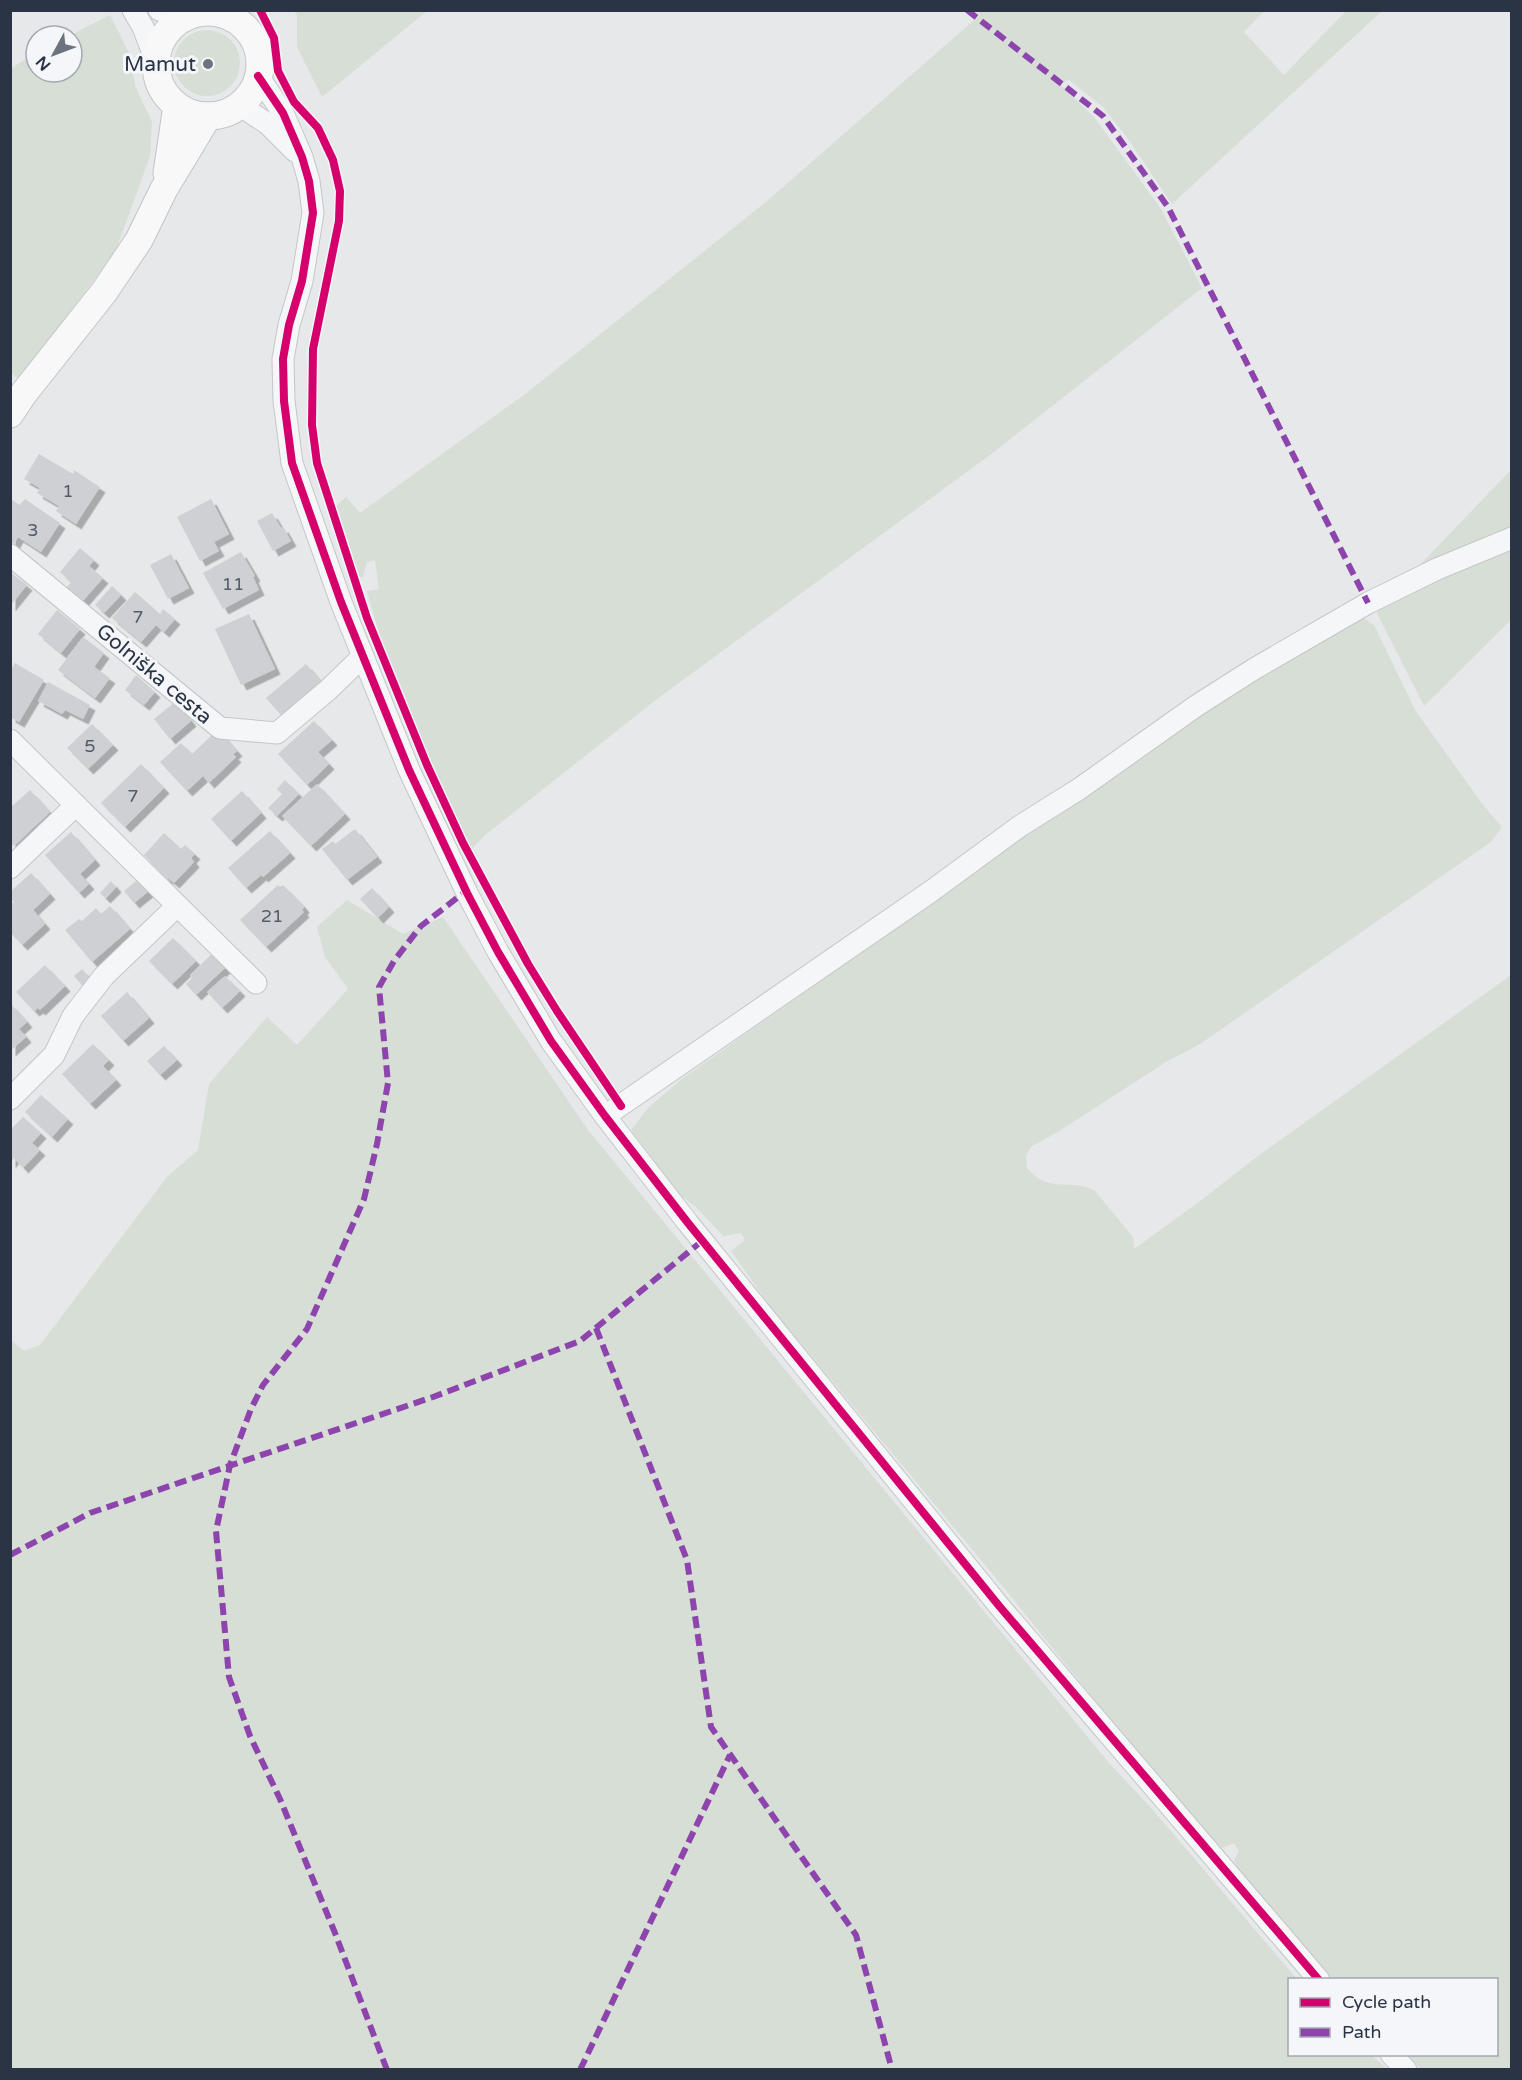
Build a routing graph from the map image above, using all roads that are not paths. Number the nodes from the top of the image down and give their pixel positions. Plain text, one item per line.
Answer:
1 (133, 10) edge
2 (186, 13) edge
3 (238, 16) edge
4 (156, 60) junction
5 (258, 76) junction
6 (239, 105) junction
7 (177, 106) junction
8 (208, 116) junction
9 (302, 157) junction
10 (164, 189) junction
11 (10, 414) edge
12 (1512, 538) edge
13 (10, 555) edge
14 (363, 656) junction
15 (10, 740) edge
16 (76, 805) junction
17 (10, 868) edge
18 (177, 906) junction
19 (256, 983) dead end
20 (10, 1099) edge
21 (605, 1116) junction
22 (1317, 1978) edge
23 (1392, 2056) edge
24 (1406, 2070) edge

1 - 4 street
2 - 3 main road
2 - 4 main road
3 - 5 main road
4 - 7 main road
5 - 6 main road
5 - 9 street
6 - 8 main road
6 - 9 street
7 - 8 main road
7 - 10 main road
8 - 10 main road
9 - 14 street
10 - 11 main road
12 - 21 street
13 - 14 street, Golniška cesta
14 - 21 street
15 - 16 street
16 - 17 street
16 - 18 street
18 - 19 street
18 - 20 street
21 - 22 street
23 - 24 street

